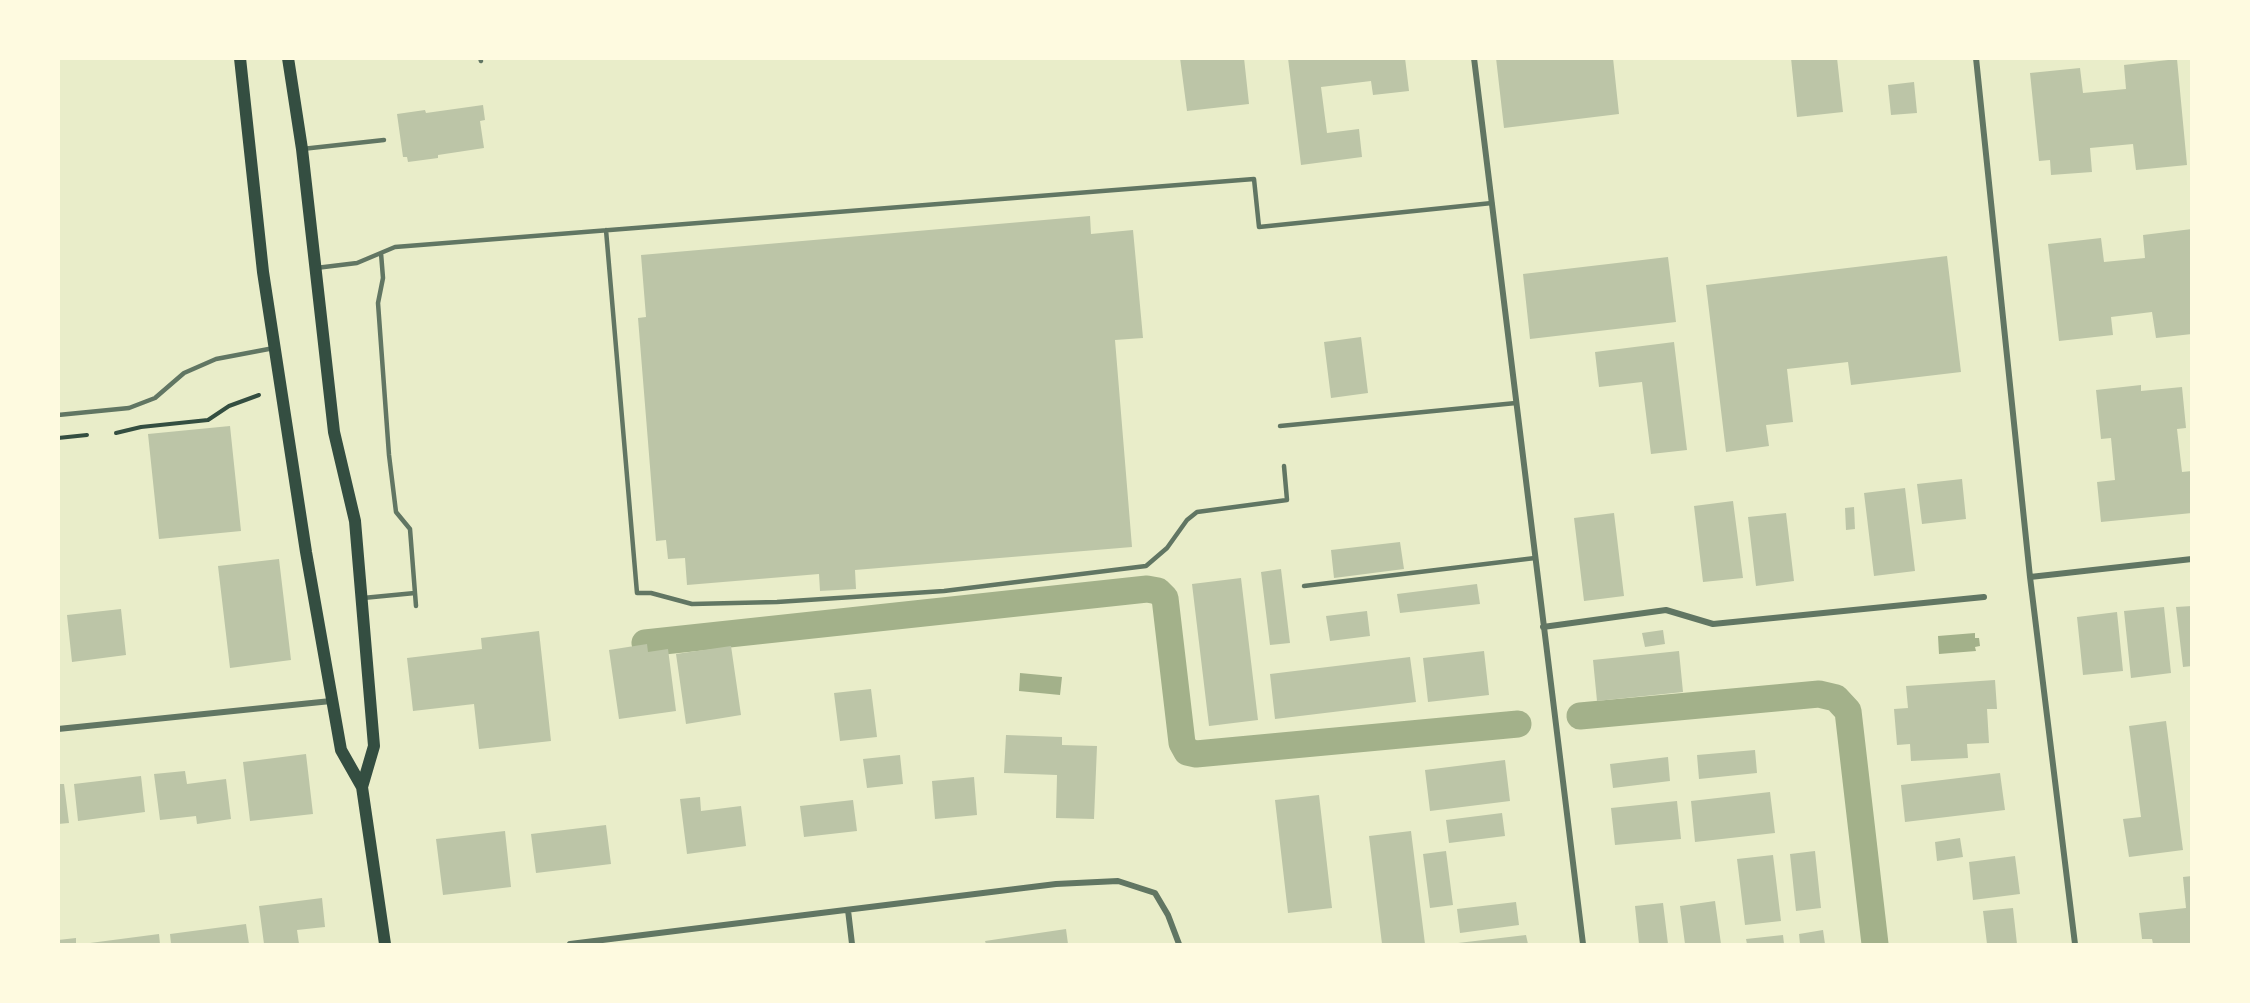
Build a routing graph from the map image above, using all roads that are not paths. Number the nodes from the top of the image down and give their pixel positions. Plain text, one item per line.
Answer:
1 (240, 58) edge
2 (288, 58) edge
3 (1474, 58) edge
4 (1976, 58) edge
5 (384, 140) dead end
6 (302, 149) junction
7 (1492, 203) junction
8 (606, 230) junction
9 (381, 253) junction
10 (316, 268) junction
11 (274, 348) junction
12 (1516, 404) junction
13 (58, 414) edge
14 (1280, 426) dead end
15 (1284, 465) dead end
16 (1535, 558) junction
17 (2192, 559) edge
18 (2030, 577) junction
19 (1304, 586) dead end
20 (415, 593) junction
21 (1984, 597) dead end
22 (363, 598) junction
23 (416, 606) dead end
24 (1543, 627) junction
25 (331, 701) junction
26 (58, 729) edge
27 (362, 787) junction
28 (848, 910) junction
29 (385, 945) edge
30 (570, 945) edge
31 (852, 945) edge
32 (1179, 945) edge
33 (1583, 945) edge
34 (2075, 945) edge

1 - 11 main road
2 - 6 main road
3 - 7 street
4 - 18 street
5 - 6 lane
6 - 10 main road
7 - 8 lane
7 - 12 street
8 - 9 lane
8 - 15 lane
9 - 10 lane
9 - 20 lane
10 - 22 main road
11 - 13 lane
11 - 25 main road
12 - 14 lane
12 - 16 street
16 - 19 lane
16 - 24 street
17 - 18 street
18 - 34 street
20 - 22 lane
20 - 23 lane
21 - 24 street
22 - 27 main road
24 - 33 street
25 - 26 street
25 - 27 main road
27 - 29 main road
28 - 30 street
28 - 31 street
28 - 32 street

